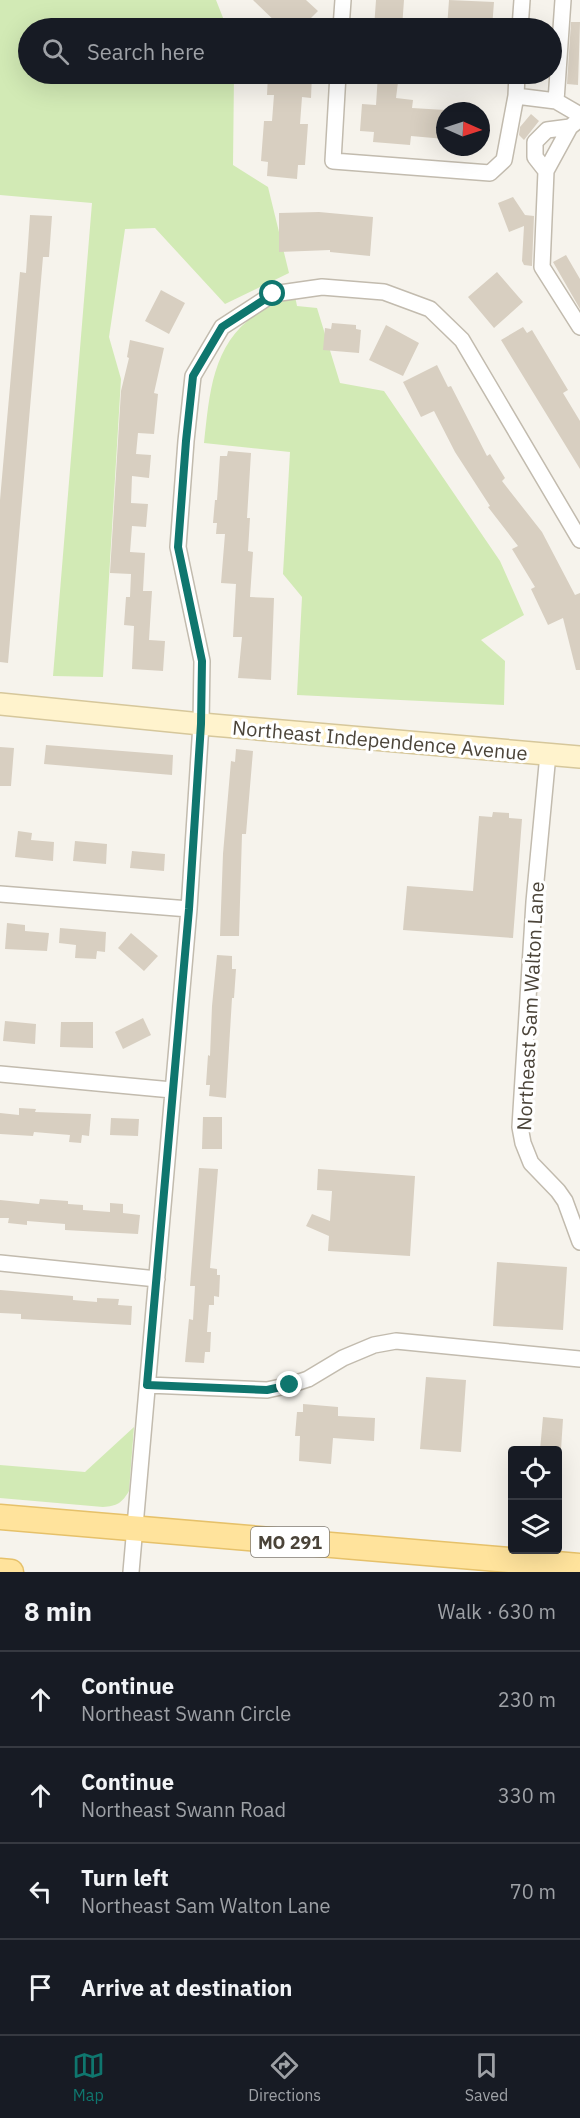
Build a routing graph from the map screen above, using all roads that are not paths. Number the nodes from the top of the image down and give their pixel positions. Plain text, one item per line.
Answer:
1 (343, 0) edge
2 (522, 0) edge
3 (563, 0) edge
4 (342, 18) edge
5 (521, 18) edge
6 (562, 18) edge
7 (337, 84) edge
8 (517, 84) edge
9 (557, 84) edge
10 (516, 96) junction
11 (556, 101) junction
12 (577, 120) edge
13 (546, 171) junction
14 (580, 327) edge
15 (580, 540) edge
16 (0, 704) edge
17 (201, 724) junction
18 (548, 754) junction
19 (580, 757) edge
20 (0, 894) edge
21 (189, 909) junction
22 (0, 1074) edge
23 (172, 1090) junction
24 (580, 1242) edge
25 (0, 1263) edge
26 (157, 1279) junction
27 (580, 1359) edge
28 (147, 1385) junction
29 (0, 1517) edge
30 (135, 1529) junction
31 (580, 1566) edge
32 (0, 1571) edge
33 (11, 1572) edge
34 (131, 1572) edge

1 - 4 street
2 - 5 street
3 - 6 street
7 - 10 street
8 - 10 street
9 - 11 street
10 - 11 street
11 - 12 street
12 - 13 street
12 - 13 street
13 - 14 street
15 - 17 street
16 - 17 street, Northeast Independence Avenue
17 - 18 street, Northeast Independence Avenue
17 - 21 street
18 - 19 street, Northeast Independence Avenue
18 - 24 street, Northeast Sam Walton Lane
20 - 21 street
21 - 23 street
22 - 23 street
23 - 26 street
25 - 26 street
26 - 28 street
27 - 28 street
28 - 30 street
29 - 30 main road, MO 291
30 - 31 main road, MO 291
30 - 34 street
32 - 33 main road

